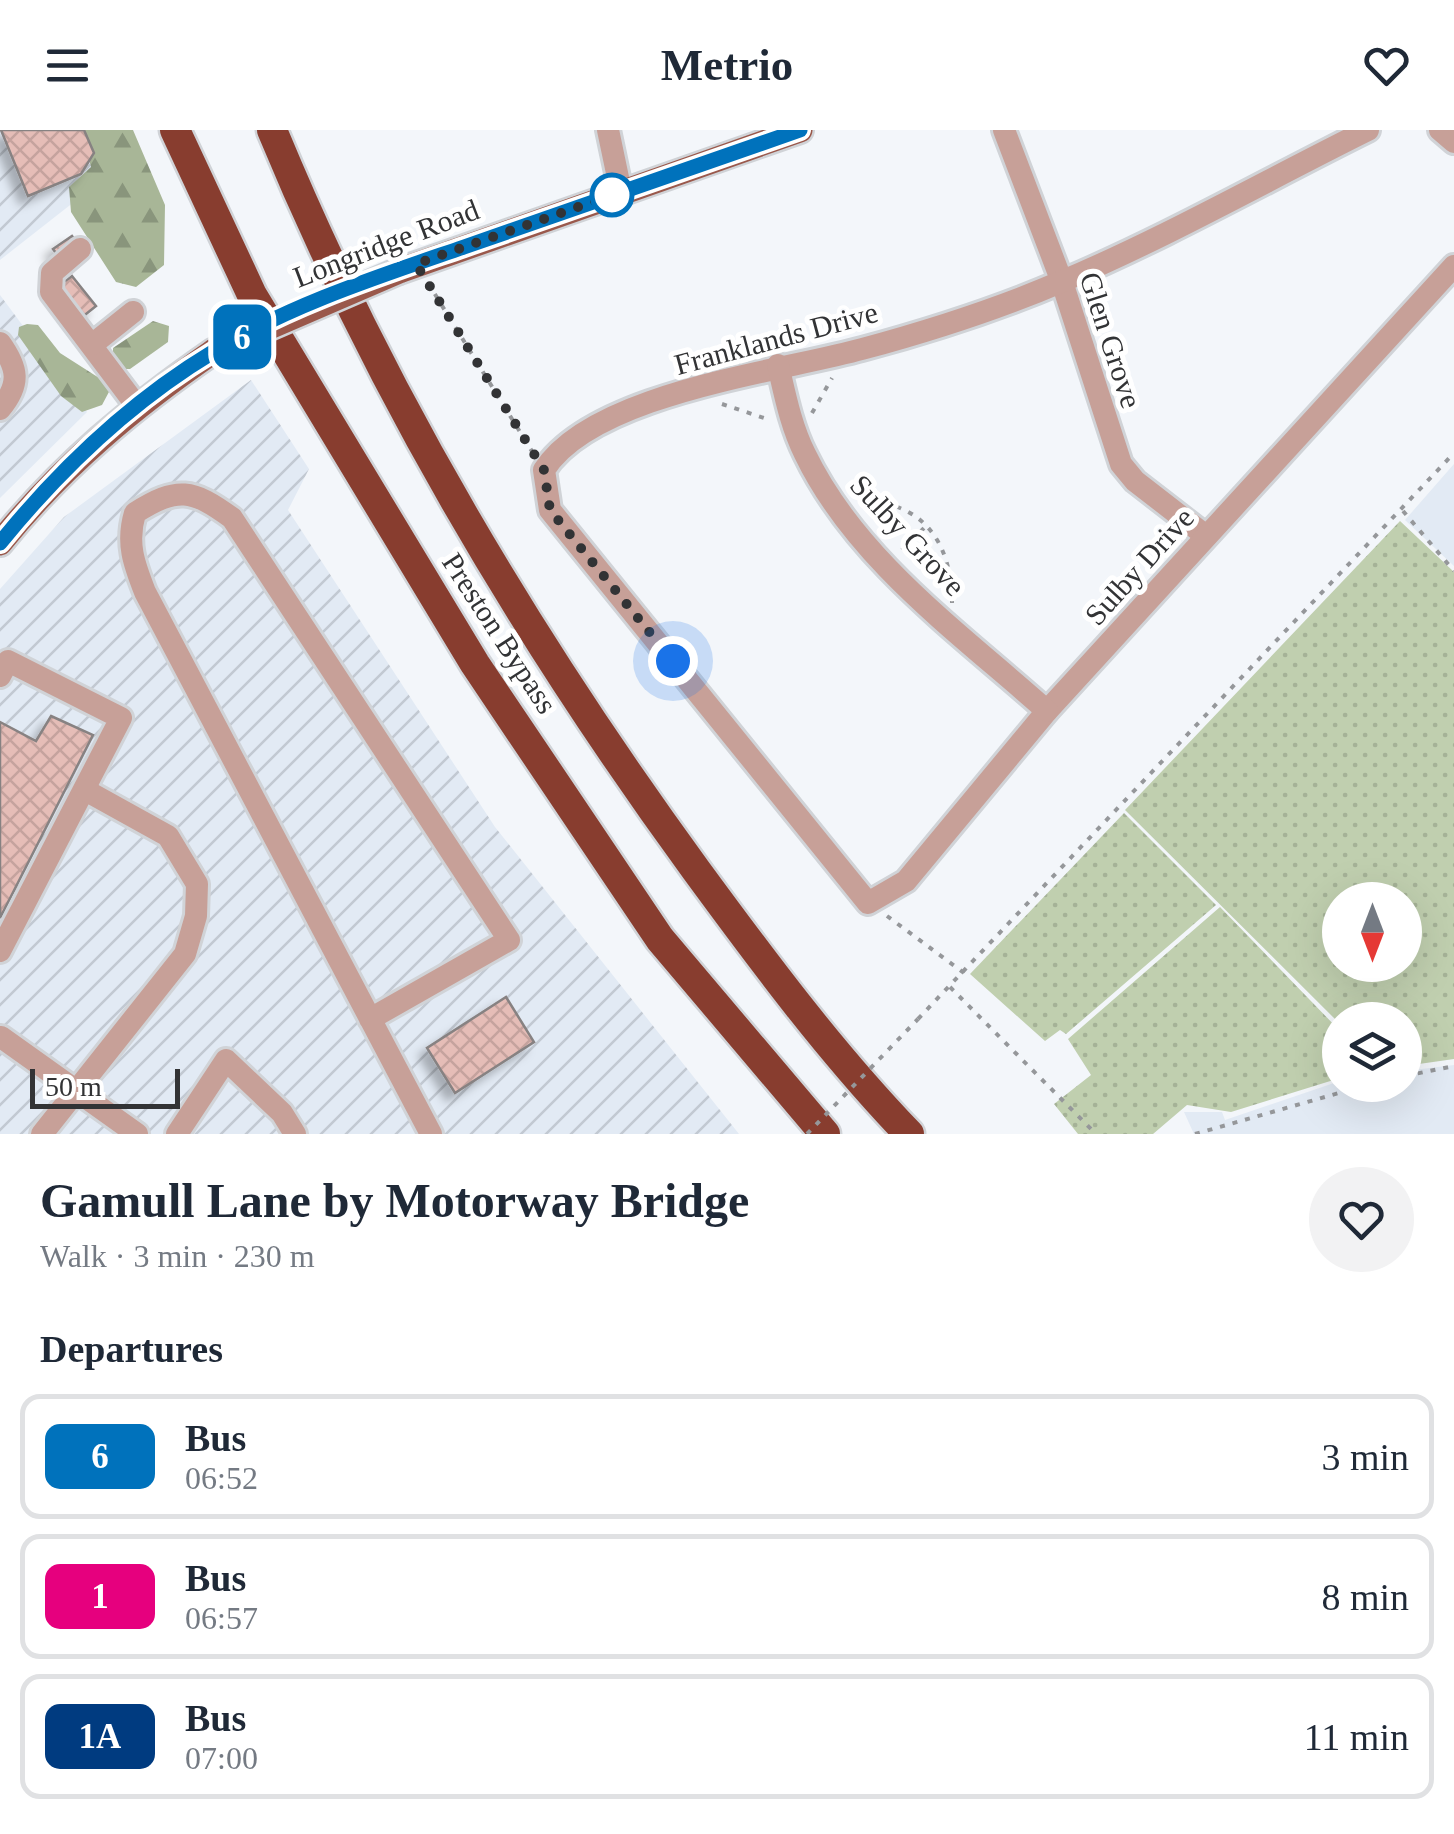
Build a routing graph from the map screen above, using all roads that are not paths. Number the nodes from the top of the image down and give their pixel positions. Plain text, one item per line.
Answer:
1 (175, 130) edge
2 (272, 130) edge
3 (608, 130) edge
4 (800, 130) edge
5 (1004, 130) edge
6 (1368, 130) edge
7 (1440, 130) edge
8 (1454, 142) edge
9 (621, 192) junction
10 (80, 249) dead end
11 (1454, 266) edge
12 (1062, 282) junction
13 (134, 312) dead end
14 (0, 343) edge
15 (93, 344) junction
16 (778, 365) junction
17 (136, 406) junction
18 (0, 408) edge
19 (1206, 536) junction
20 (0, 543) edge
21 (0, 676) edge
22 (1047, 711) junction
23 (85, 790) junction
24 (868, 903) joint
25 (0, 952) edge
26 (370, 1019) junction
27 (1, 1037) edge
28 (76, 1090) junction
29 (42, 1134) edge
30 (137, 1134) edge
31 (177, 1134) edge
32 (296, 1134) edge
33 (431, 1134) edge
34 (825, 1134) edge
35 (910, 1134) edge

1 - 34 highway, Preston Bypass
2 - 35 highway, Preston Bypass
3 - 9 street
4 - 9 main road, Longridge Road
5 - 12 street, Glen Grove
6 - 12 street, Franklands Drive
7 - 8 street
9 - 17 main road, Longridge Road, bridge
10 - 15 street
11 - 19 street, Sulby Drive
12 - 16 street, Franklands Drive
12 - 19 street, Glen Grove
13 - 15 street
14 - 18 street
15 - 17 street
16 - 22 street, Sulby Grove
16 - 24 street, Franklands Drive
17 - 20 main road, Longridge Road
19 - 22 street, Sulby Drive
21 - 23 street
22 - 24 street, Sulby Drive
23 - 25 street
23 - 28 street
26 - 26 street
26 - 33 street
27 - 28 street
28 - 29 street
28 - 30 street
31 - 32 street

